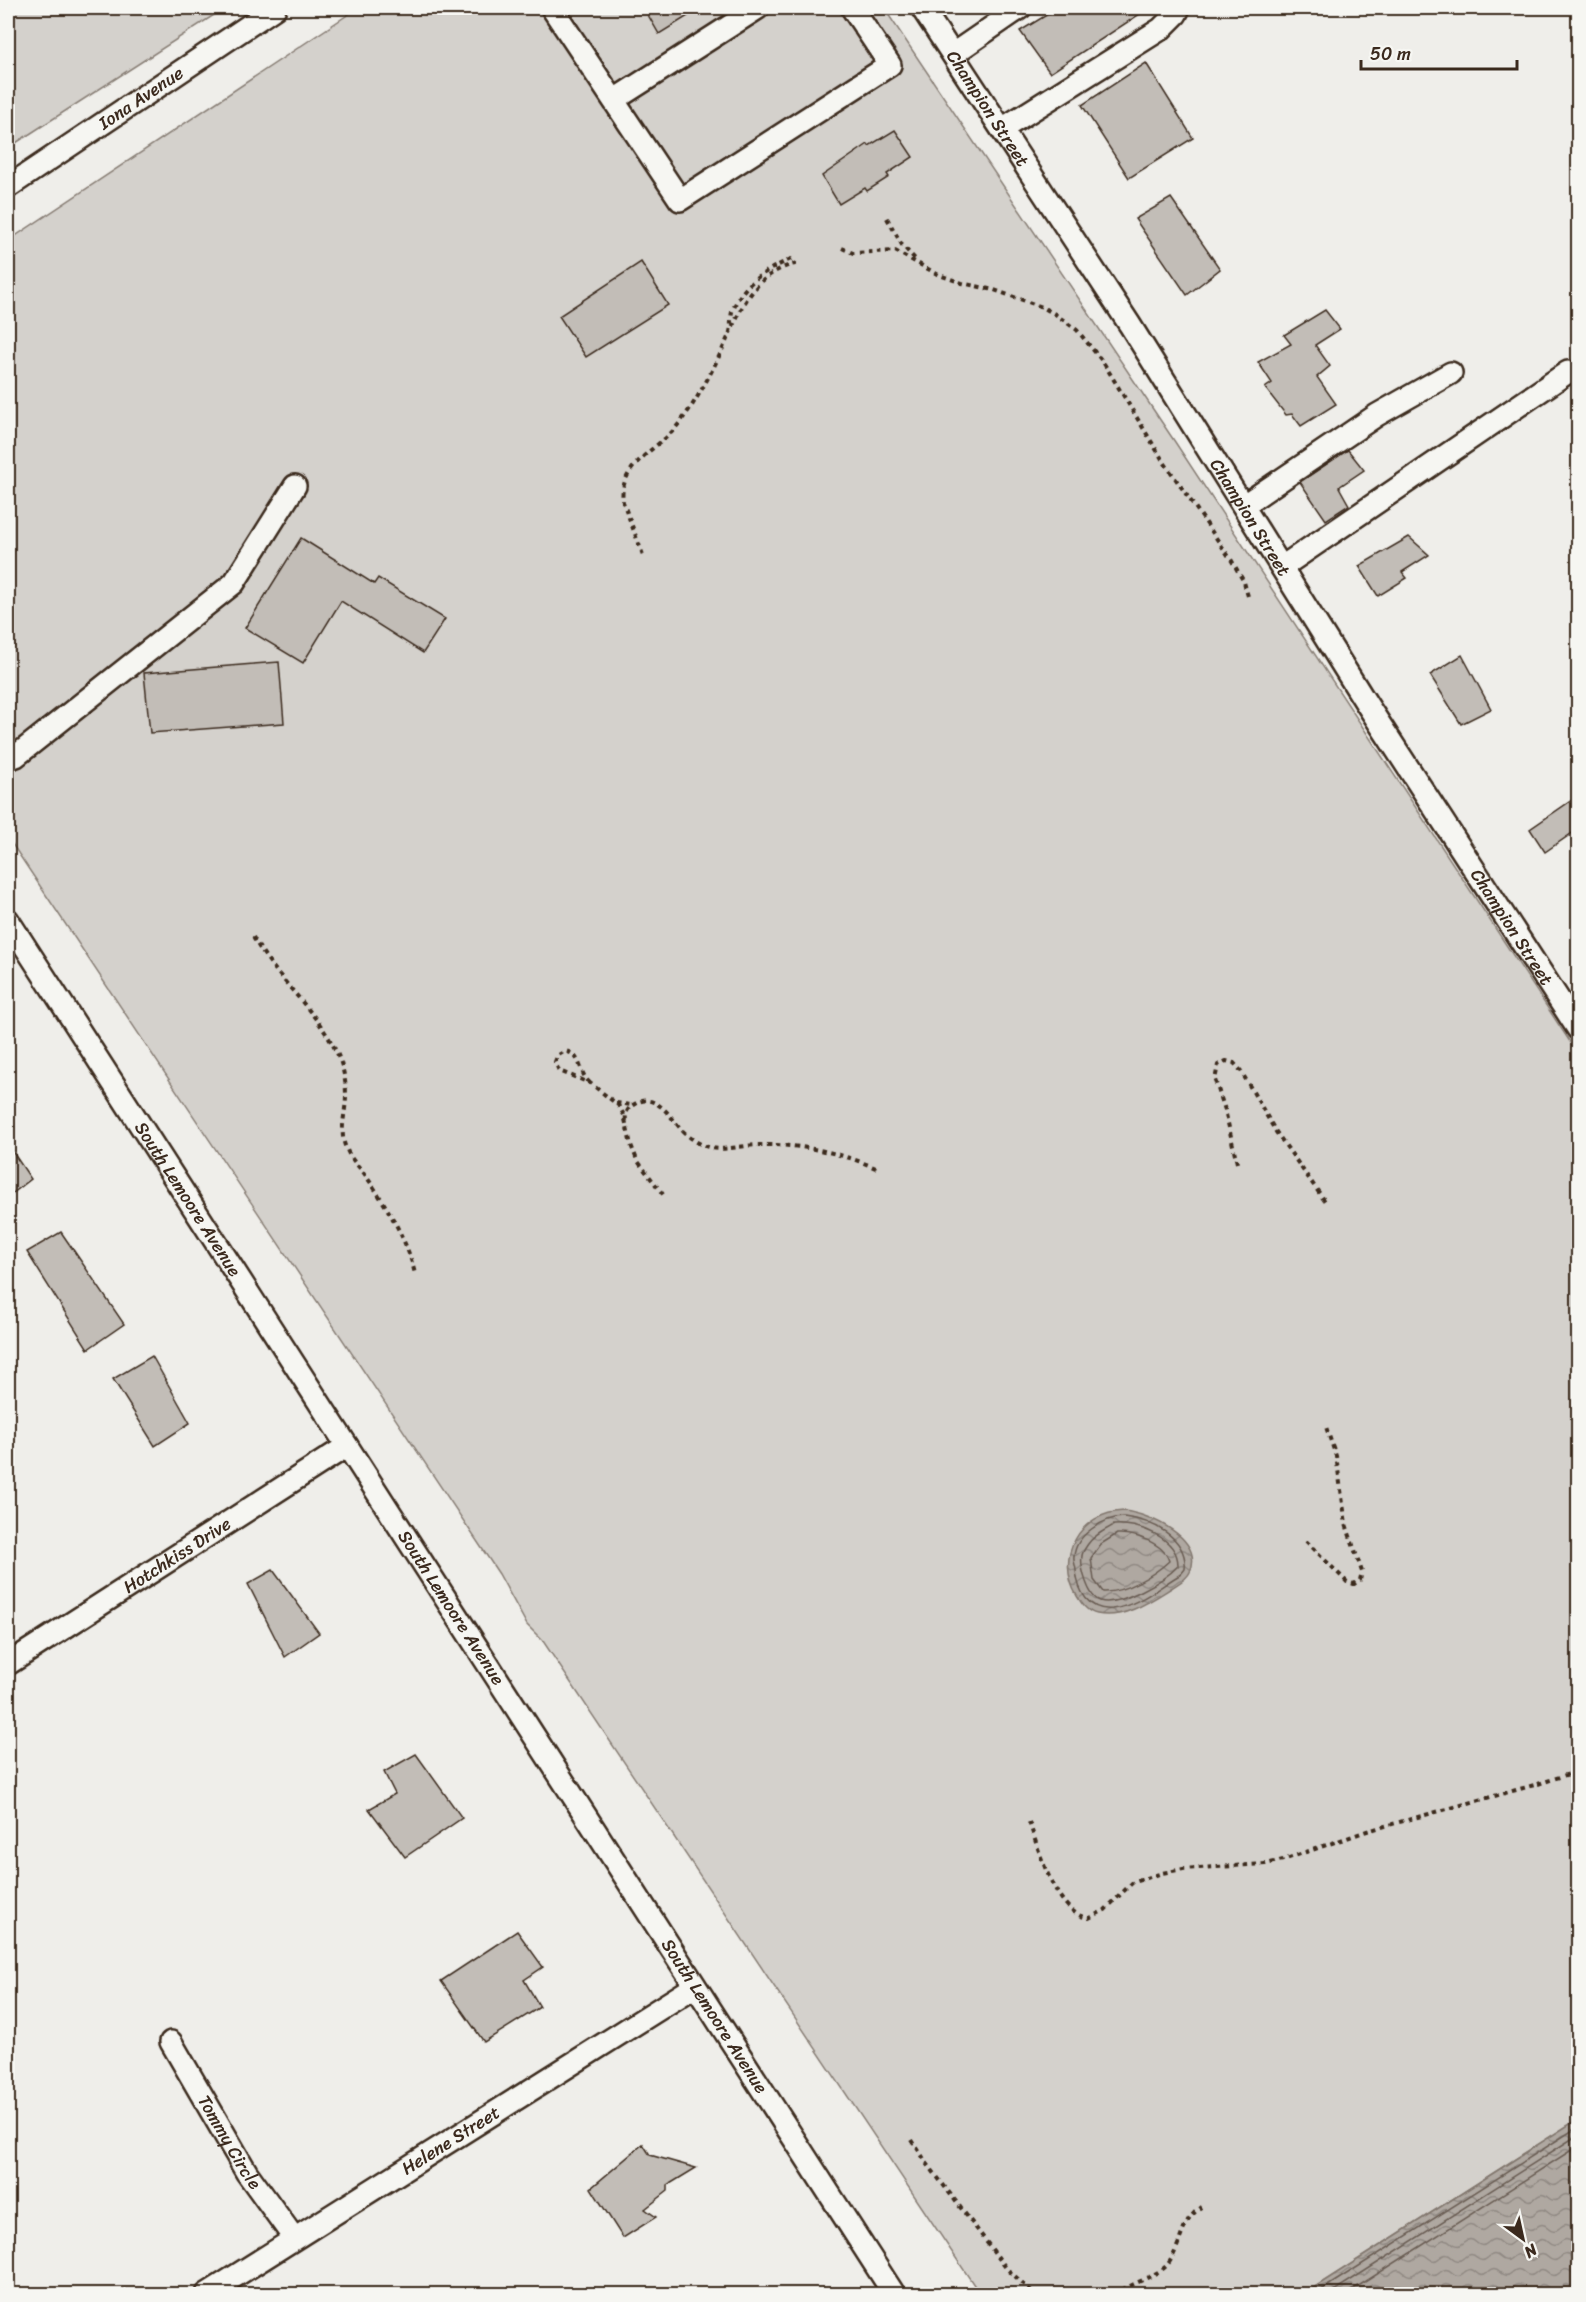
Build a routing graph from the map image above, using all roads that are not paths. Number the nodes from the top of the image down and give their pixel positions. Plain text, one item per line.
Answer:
1 (275, 8) edge
2 (552, 8) edge
3 (758, 8) edge
4 (852, 8) edge
5 (922, 8) edge
6 (1020, 8) edge
7 (1179, 8) edge
8 (953, 54) junction
9 (614, 100) junction
10 (1002, 129) junction
11 (8, 187) edge
12 (1568, 372) dead end
13 (1451, 373) dead end
14 (295, 486) dead end
15 (1244, 505) junction
16 (1282, 567) junction
17 (8, 759) edge
18 (8, 920) edge
19 (1578, 1029) edge
20 (347, 1446) junction
21 (8, 1664) edge
22 (694, 1987) junction
23 (171, 2042) dead end
24 (294, 2238) junction
25 (207, 2295) edge
26 (894, 2295) edge

1 - 11 street, Iona Avenue
2 - 9 street
3 - 9 street
4 - 9 street
5 - 8 street, Champion Street
6 - 8 street
7 - 10 street
8 - 10 street, Champion Street
10 - 15 street, Champion Street
12 - 16 street
13 - 15 street
14 - 17 street
15 - 16 street, Champion Street
16 - 19 street, Champion Street
18 - 20 street, South Lemoore Avenue
20 - 21 street, Hotchkiss Drive
20 - 22 street, South Lemoore Avenue
22 - 24 street, Helene Street
22 - 26 street, South Lemoore Avenue
23 - 24 street, Tommy Circle
24 - 25 street, Helene Street

